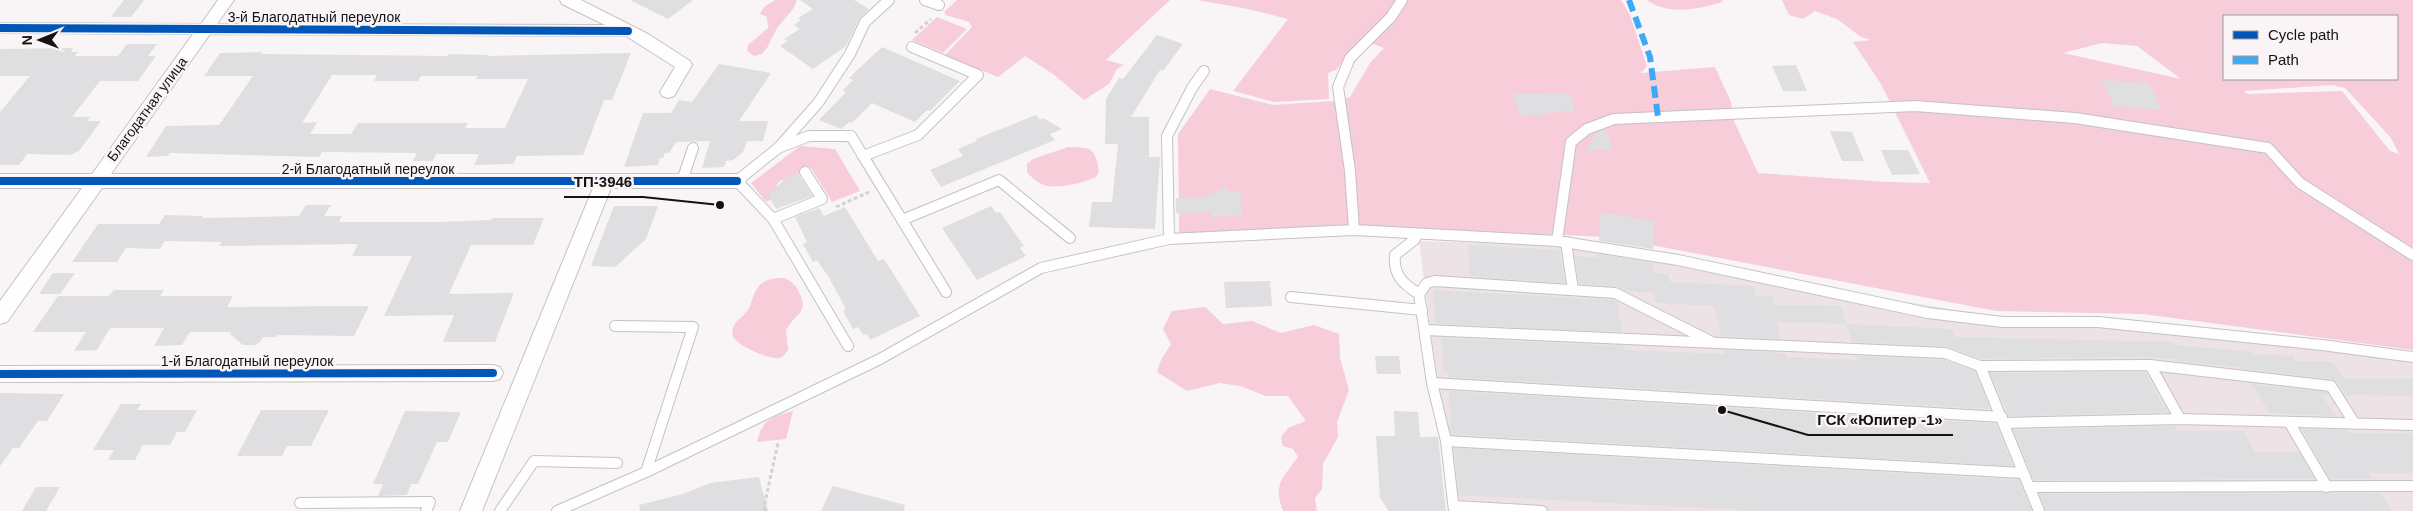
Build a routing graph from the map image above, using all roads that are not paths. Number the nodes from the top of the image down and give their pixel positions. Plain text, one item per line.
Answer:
1 (226, 0) edge
2 (890, 0) edge
3 (925, 0) edge
4 (1402, 0) edge
5 (570, 2) edge
6 (938, 5) road end
7 (0, 28) edge
8 (205, 30) junction
9 (549, 31) junction
10 (628, 31) junction
11 (912, 47) road end
12 (1204, 70) dead end
13 (668, 92) dead end
14 (693, 148) dead end
15 (778, 148) junction
16 (863, 156) junction
17 (805, 172) dead end
18 (0, 181) edge
19 (682, 181) junction
20 (737, 181) junction
21 (94, 182) junction
22 (604, 182) junction
23 (774, 219) junction
24 (902, 220) junction
25 (1354, 230) junction
26 (1418, 234) junction
27 (1070, 238) dead end
28 (1169, 239) junction
29 (1562, 241) junction
30 (2413, 254) edge
31 (1573, 290) junction
32 (946, 292) dead end
33 (1418, 294) junction
34 (1291, 298) dead end
35 (1422, 310) junction
36 (0, 316) edge
37 (615, 326) dead end
38 (1425, 330) junction
39 (1715, 343) junction
40 (848, 346) dead end
41 (2413, 357) edge
42 (2150, 365) junction
43 (1980, 366) junction
44 (493, 373) dead end
45 (0, 374) edge
46 (1432, 384) junction
47 (2180, 419) junction
48 (2003, 420) junction
49 (2289, 422) junction
50 (2355, 424) junction
51 (2413, 425) edge
52 (1446, 440) junction
53 (617, 463) dead end
54 (646, 472) junction
55 (2023, 473) junction
56 (2413, 486) edge
57 (2029, 487) junction
58 (2327, 487) junction
59 (300, 503) dead end
60 (1454, 509) edge
61 (426, 511) edge
62 (470, 511) edge
63 (500, 511) edge
64 (557, 511) edge
65 (1542, 511) edge
66 (2039, 511) edge

1 - 8 street, Благодатная улица
2 - 15 lane
3 - 6 lane
4 - 25 lane
5 - 9 street
5 - 10 street
7 - 8 street, 3-й Благодатный переулок
8 - 9 street, 3-й Благодатный переулок
8 - 21 street, Благодатная улица
9 - 10 street, 3-й Благодатный переулок
10 - 13 street
11 - 16 lane
12 - 28 lane
14 - 19 lane
15 - 16 lane
15 - 20 lane
16 - 24 lane
17 - 23 lane
18 - 21 street, 2-й Благодатный переулок
19 - 20 street, 2-й Благодатный переулок
19 - 22 street, 2-й Благодатный переулок
20 - 23 lane
21 - 22 street, 2-й Благодатный переулок
21 - 36 street, Благодатная улица
22 - 62 street
23 - 40 lane
24 - 27 lane
24 - 32 lane
25 - 26 lane
25 - 28 lane
26 - 29 lane
26 - 33 lane
28 - 54 lane
29 - 30 lane
29 - 31 lane
29 - 41 lane
31 - 33 lane
31 - 39 lane
33 - 35 lane
34 - 35 lane
35 - 38 lane
37 - 54 lane
38 - 39 lane
38 - 46 lane
39 - 43 lane
42 - 43 lane
42 - 47 lane
42 - 50 lane
43 - 48 lane
44 - 45 street, 1-й Благодатный переулок
46 - 48 lane
46 - 52 lane
47 - 48 lane
47 - 49 lane
48 - 55 lane
49 - 50 lane
49 - 58 lane
50 - 51 lane
52 - 55 lane
52 - 60 lane
53 - 63 lane
54 - 64 lane
55 - 57 lane
56 - 58 lane
57 - 58 lane
57 - 66 lane
59 - 61 lane
60 - 65 lane

